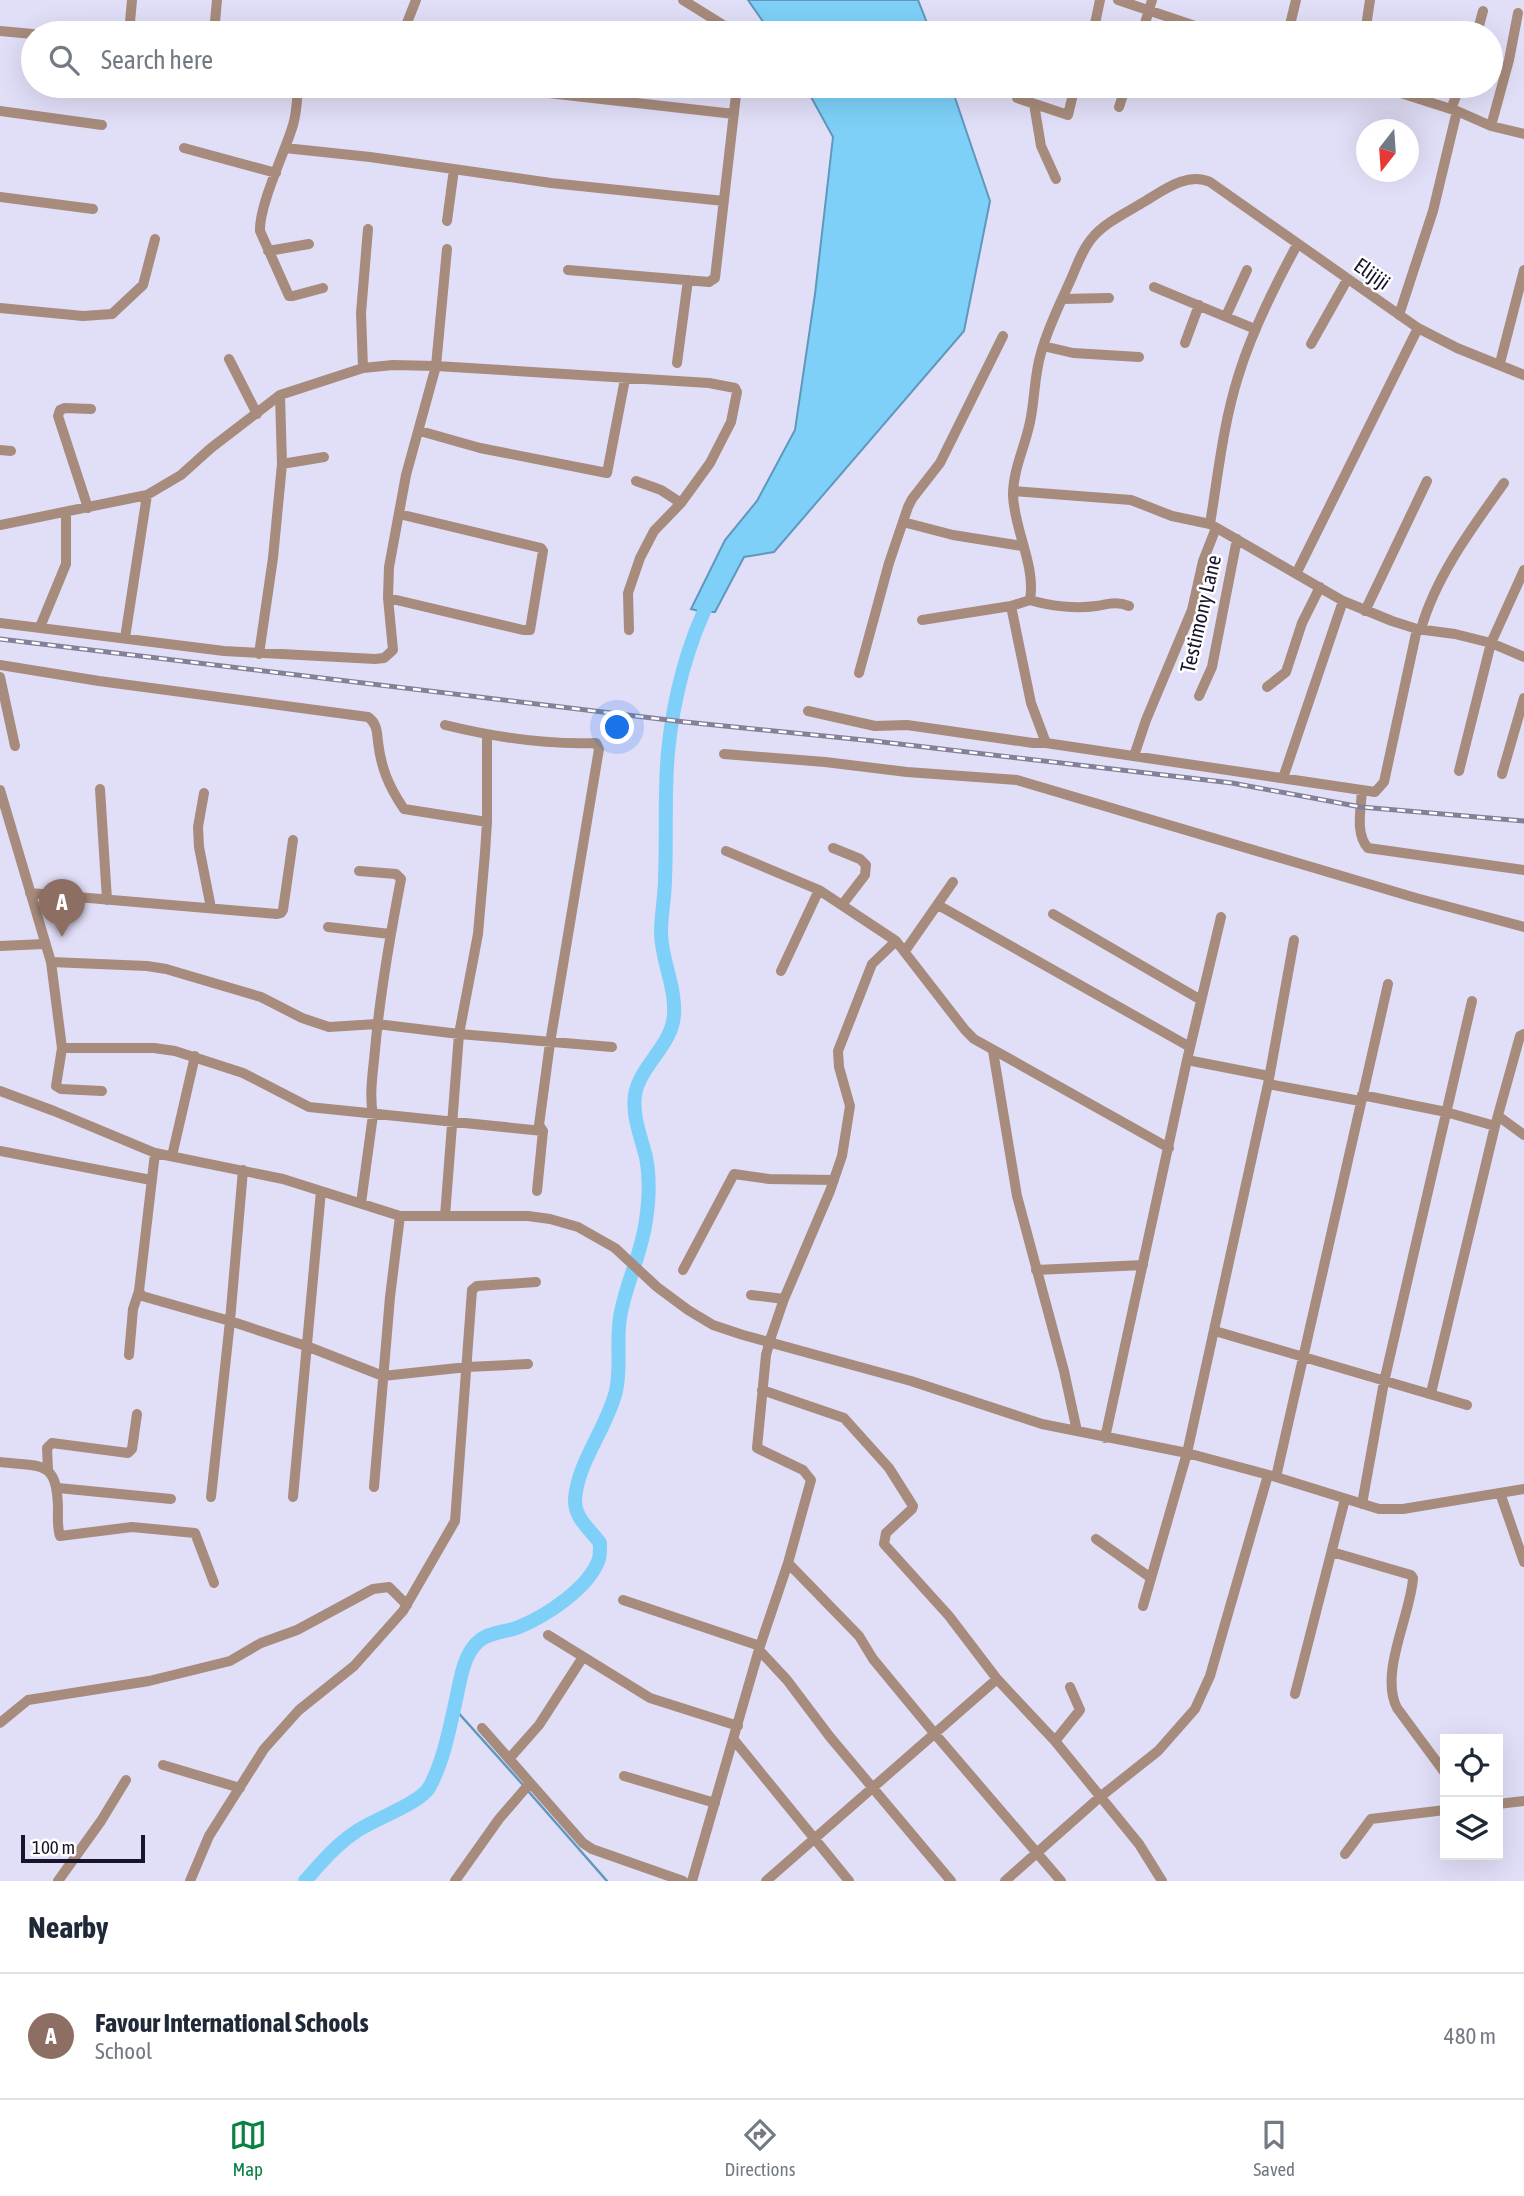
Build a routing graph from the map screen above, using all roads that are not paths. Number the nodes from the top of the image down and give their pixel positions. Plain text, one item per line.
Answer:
1 (132, 0) edge
2 (217, 0) edge
3 (416, 0) edge
4 (682, 0) edge
5 (1100, 0) edge
6 (1118, 0) edge
7 (1152, 0) edge
8 (1296, 0) edge
9 (1370, 0) edge
10 (1149, 11) junction
11 (1483, 11) dead end
12 (1518, 13) dead end
13 (130, 21) edge
14 (215, 21) edge
15 (408, 21) edge
16 (716, 21) edge
17 (1096, 21) edge
18 (1146, 21) edge
19 (1179, 21) edge
20 (1291, 21) edge
21 (1367, 21) edge
22 (1480, 21) edge
23 (0, 31) edge
24 (21, 33) edge
25 (1503, 83) edge
26 (297, 98) edge
27 (605, 98) edge
28 (736, 98) edge
29 (1017, 98) dead end
30 (1073, 98) edge
31 (1122, 98) edge
32 (1416, 98) edge
33 (1457, 98) edge
34 (1499, 98) edge
35 (1034, 104) junction
36 (1119, 107) dead end
37 (0, 110) edge
38 (1454, 110) junction
39 (734, 114) junction
40 (102, 125) dead end
41 (1491, 126) junction
42 (1524, 134) edge
43 (184, 148) dead end
44 (285, 148) junction
45 (454, 169) junction
46 (276, 173) junction
47 (1056, 179) dead end
48 (0, 197) edge
49 (724, 201) junction
50 (93, 209) dead end
51 (447, 221) dead end
52 (368, 229) dead end
53 (155, 239) dead end
54 (309, 244) dead end
55 (1297, 245) junction
56 (447, 249) dead end
57 (268, 251) junction
58 (568, 270) dead end
59 (1247, 270) dead end
60 (1524, 270) edge
61 (1347, 279) junction
62 (688, 280) junction
63 (1154, 287) dead end
64 (323, 288) dead end
65 (1109, 298) dead end
66 (1062, 299) junction
67 (1199, 305) junction
68 (0, 308) edge
69 (1399, 315) junction
70 (1226, 316) junction
71 (1418, 328) junction
72 (1255, 329) junction
73 (1003, 336) dead end
74 (1185, 343) dead end
75 (1311, 344) dead end
76 (1043, 346) junction
77 (1139, 357) dead end
78 (229, 359) dead end
79 (677, 363) dead end
80 (1500, 363) junction
81 (436, 366) junction
82 (363, 368) junction
83 (1524, 374) edge
84 (625, 379) junction
85 (280, 396) junction
86 (91, 409) dead end
87 (257, 414) junction
88 (420, 431) junction
89 (324, 457) dead end
90 (282, 464) junction
91 (636, 481) dead end
92 (1427, 481) dead end
93 (1504, 483) dead end
94 (1013, 491) junction
95 (147, 495) junction
96 (681, 503) junction
97 (88, 508) junction
98 (66, 513) junction
99 (398, 514) junction
100 (903, 522) junction
101 (0, 525) edge
102 (1213, 526) junction
103 (1237, 539) junction
104 (1022, 546) junction
105 (1524, 570) edge
106 (1297, 572) junction
107 (1320, 587) junction
108 (388, 598) junction
109 (1030, 600) junction
110 (1343, 600) junction
111 (1011, 606) junction
112 (1129, 606) dead end
113 (1365, 611) junction
114 (922, 620) dead end
115 (0, 623) edge
116 (40, 627) junction
117 (1419, 629) junction
118 (629, 630) dead end
119 (125, 638) junction
120 (1491, 643) junction
121 (258, 654) junction
122 (1524, 657) edge
123 (0, 665) edge
124 (859, 673) dead end
125 (0, 677) edge
126 (1267, 687) dead end
127 (1199, 696) dead end
128 (1524, 698) edge
129 (808, 711) dead end
130 (445, 725) dead end
131 (487, 736) junction
132 (1046, 743) junction
133 (15, 746) dead end
134 (724, 754) dead end
135 (1135, 756) junction
136 (1459, 771) dead end
137 (1502, 774) dead end
138 (1283, 778) junction
139 (100, 789) dead end
140 (0, 790) edge
141 (1362, 791) junction
142 (204, 793) dead end
143 (487, 822) junction
144 (293, 839) dead end
145 (833, 848) dead end
146 (726, 851) dead end
147 (1524, 870) edge
148 (359, 871) dead end
149 (953, 881) dead end
150 (819, 890) junction
151 (30, 893) junction
152 (107, 900) junction
153 (842, 905) junction
154 (938, 905) junction
155 (211, 908) junction
156 (1054, 915) dead end
157 (1221, 917) dead end
158 (1524, 927) edge
159 (328, 928) dead end
160 (390, 934) junction
161 (1294, 940) dead end
162 (896, 941) junction
163 (44, 944) junction
164 (0, 946) edge
165 (905, 951) junction
166 (51, 962) junction
167 (781, 971) dead end
168 (1388, 984) dead end
169 (1201, 1000) junction
170 (1472, 1001) dead end
171 (377, 1024) junction
172 (458, 1034) junction
173 (1524, 1034) edge
174 (550, 1043) junction
175 (1190, 1046) junction
176 (612, 1047) dead end
177 (62, 1048) junction
178 (993, 1051) junction
179 (195, 1056) junction
180 (1187, 1060) junction
181 (1268, 1080) junction
182 (0, 1091) edge
183 (102, 1091) dead end
184 (1361, 1098) junction
185 (1446, 1112) junction
186 (373, 1115) junction
187 (1498, 1116) junction
188 (453, 1122) junction
189 (1495, 1126) junction
190 (543, 1131) junction
191 (1524, 1135) edge
192 (1169, 1148) junction
193 (1, 1151) edge
194 (155, 1153) junction
195 (172, 1156) junction
196 (243, 1170) junction
197 (152, 1180) junction
198 (834, 1180) junction
199 (321, 1191) junction
200 (537, 1191) dead end
201 (361, 1203) junction
202 (400, 1216) junction
203 (445, 1216) junction
204 (1143, 1265) junction
205 (683, 1270) dead end
206 (1037, 1270) junction
207 (536, 1282) dead end
208 (139, 1291) junction
209 (751, 1295) dead end
210 (784, 1299) junction
211 (230, 1321) junction
212 (1214, 1331) junction
213 (309, 1347) junction
214 (129, 1355) dead end
215 (1304, 1357) junction
216 (528, 1364) dead end
217 (467, 1367) junction
218 (383, 1376) junction
219 (1384, 1382) junction
220 (762, 1390) junction
221 (1431, 1394) junction
222 (1467, 1405) dead end
223 (137, 1414) dead end
224 (1077, 1431) junction
225 (1105, 1438) junction
226 (1187, 1453) junction
227 (0, 1462) edge
228 (48, 1469) junction
229 (1272, 1476) junction
230 (374, 1487) dead end
231 (58, 1488) junction
232 (1524, 1489) edge
233 (1500, 1493) junction
234 (211, 1497) dead end
235 (293, 1497) dead end
236 (171, 1499) dead end
237 (1345, 1499) junction
238 (1362, 1504) junction
239 (1096, 1539) dead end
240 (1332, 1552) junction
241 (1524, 1562) edge
242 (788, 1563) junction
243 (1151, 1578) junction
244 (214, 1583) dead end
245 (623, 1600) dead end
246 (407, 1605) junction
247 (1143, 1606) dead end
248 (548, 1635) dead end
249 (760, 1648) junction
250 (583, 1657) junction
251 (998, 1679) junction
252 (1070, 1687) dead end
253 (1295, 1694) dead end
254 (0, 1723) edge
255 (738, 1727) junction
256 (482, 1728) dead end
257 (935, 1734) junction
258 (734, 1740) junction
259 (1055, 1741) junction
260 (509, 1759) junction
261 (163, 1765) dead end
262 (1440, 1766) edge
263 (624, 1776) dead end
264 (125, 1780) dead end
265 (527, 1786) junction
266 (240, 1788) junction
267 (873, 1788) junction
268 (1100, 1797) junction
269 (1524, 1801) edge
270 (715, 1803) junction
271 (1503, 1803) edge
272 (1440, 1812) edge
273 (815, 1838) junction
274 (1038, 1853) junction
275 (1345, 1854) dead end
276 (58, 1881) edge
277 (190, 1881) edge
278 (455, 1881) edge
279 (683, 1881) edge
280 (692, 1881) edge
281 (766, 1881) edge
282 (849, 1881) edge
283 (951, 1881) edge
284 (1005, 1881) edge
285 (1061, 1881) edge
286 (1163, 1881) edge

1 - 13 street
2 - 14 street
3 - 15 street
4 - 16 street
5 - 17 street
6 - 10 street
7 - 10 street
8 - 20 street
9 - 21 street
10 - 18 street
10 - 19 street
11 - 22 street
12 - 25 street
23 - 24 street
26 - 44 street
27 - 39 street
28 - 39 street
29 - 35 street
30 - 35 street
31 - 36 street
32 - 38 street
33 - 38 street
34 - 41 street
35 - 47 street
37 - 40 street
38 - 41 street
38 - 69 street
39 - 49 street
41 - 42 street
43 - 46 street
44 - 45 street
44 - 46 street
45 - 49 street
45 - 51 street
46 - 57 street
48 - 50 street
49 - 62 street
52 - 82 street
53 - 68 street
54 - 57 street
55 - 61 street, Elijiji
55 - 66 street, Elijiji
55 - 72 street
56 - 81 street
57 - 64 street
58 - 62 street
59 - 70 street
60 - 80 street
61 - 69 street, Elijiji
61 - 75 street
62 - 79 street
63 - 67 street
65 - 66 street
66 - 76 street
67 - 70 street
67 - 74 street
69 - 71 street, Elijiji
70 - 72 street
71 - 80 street, Elijiji
71 - 106 street
72 - 102 street
73 - 100 street
76 - 77 street
76 - 94 street
78 - 87 street
80 - 83 street, Elijiji
81 - 82 street
81 - 84 street
81 - 88 street
82 - 85 street
84 - 88 street
84 - 96 street
85 - 87 street
85 - 90 street
86 - 97 street
87 - 95 street
88 - 99 street
89 - 90 street
90 - 121 street
91 - 96 street
92 - 113 street
93 - 117 street
94 - 102 street
94 - 104 street
95 - 97 street
95 - 119 street
96 - 118 street
97 - 98 street
98 - 101 street
98 - 116 street
99 - 108 street
99 - 108 street
100 - 104 street
100 - 124 street
102 - 103 street
102 - 135 street
103 - 106 street
103 - 127 street, Testimony Lane
104 - 109 street
105 - 120 street
106 - 107 street
107 - 110 street
107 - 126 street
108 - 121 street
109 - 111 street
109 - 112 street
110 - 113 street
110 - 138 street
111 - 114 street
111 - 132 street
113 - 117 street
115 - 116 street
116 - 119 street
117 - 120 street
117 - 141 street
119 - 121 street
120 - 122 street
120 - 136 street
123 - 143 street
125 - 133 street
128 - 137 street
129 - 132 street
130 - 131 street
131 - 143 street
131 - 174 street
132 - 135 street
134 - 158 street
135 - 138 street
138 - 141 street
139 - 152 street
140 - 151 street
141 - 147 street
142 - 155 street
143 - 172 street
144 - 155 street
145 - 153 street
146 - 150 street
148 - 160 street
149 - 154 street
150 - 153 street
150 - 167 street
151 - 152 street
151 - 163 street
152 - 155 street
153 - 162 street
154 - 165 street
154 - 175 street
156 - 169 street
157 - 169 street
159 - 160 street
160 - 171 street
161 - 181 street
162 - 165 street
162 - 198 street
163 - 164 street
163 - 166 street
165 - 178 street
166 - 171 street
166 - 177 street
168 - 184 street
169 - 175 street
170 - 185 street
171 - 172 street
171 - 186 street
172 - 174 street
172 - 188 street
173 - 187 street
174 - 176 street
174 - 190 street
175 - 180 street
177 - 179 street
177 - 183 street
178 - 192 street
178 - 206 street
179 - 186 street
179 - 195 street
180 - 181 street
180 - 192 street
181 - 184 street
181 - 212 street
182 - 194 street
184 - 185 street
184 - 215 street
185 - 189 street
185 - 219 street
186 - 188 street
186 - 201 street
187 - 189 street
187 - 191 street
188 - 190 street
188 - 203 street
189 - 221 street
190 - 200 street
192 - 204 street
193 - 197 street
194 - 195 street
194 - 197 street
195 - 196 street
196 - 199 street
196 - 211 street
197 - 208 street
198 - 205 street
198 - 210 street
199 - 201 street
199 - 213 street
201 - 202 street
202 - 203 street
202 - 218 street
203 - 224 street
204 - 206 street
204 - 225 street
206 - 224 street
207 - 217 street
208 - 211 street
208 - 214 street
209 - 210 street
210 - 220 street, bridge
211 - 213 street
211 - 234 street
212 - 215 street
212 - 226 street
213 - 218 street
213 - 235 street
215 - 219 street
215 - 229 street
216 - 217 street
217 - 218 street
217 - 246 street
218 - 230 street
219 - 221 street
219 - 238 street
220 - 242 street
220 - 251 street
221 - 222 street
223 - 228 street
224 - 225 street
225 - 226 street
226 - 229 street
226 - 243 street
227 - 228 street
228 - 231 street
229 - 237 street
229 - 268 street
231 - 236 street
231 - 244 street
232 - 233 street
233 - 238 street
233 - 241 street
237 - 238 street
237 - 240 street
239 - 243 street
240 - 253 street
240 - 262 street
242 - 249 street
242 - 257 street
243 - 247 street
245 - 249 street
246 - 254 street
246 - 266 street
248 - 250 street
249 - 255 street
249 - 267 street
250 - 255 street
250 - 260 street
251 - 257 street
251 - 259 street
252 - 259 street
255 - 258 street
256 - 260 street
257 - 267 street
257 - 274 street
258 - 270 street
258 - 273 street
259 - 268 street
260 - 265 street
261 - 266 street
263 - 270 street
264 - 276 street
265 - 278 street
265 - 279 street
266 - 277 street
267 - 273 street
267 - 283 street
268 - 274 street
268 - 286 street
269 - 271 street
270 - 280 street
272 - 275 street
273 - 281 street
273 - 282 street
274 - 284 street
274 - 285 street

